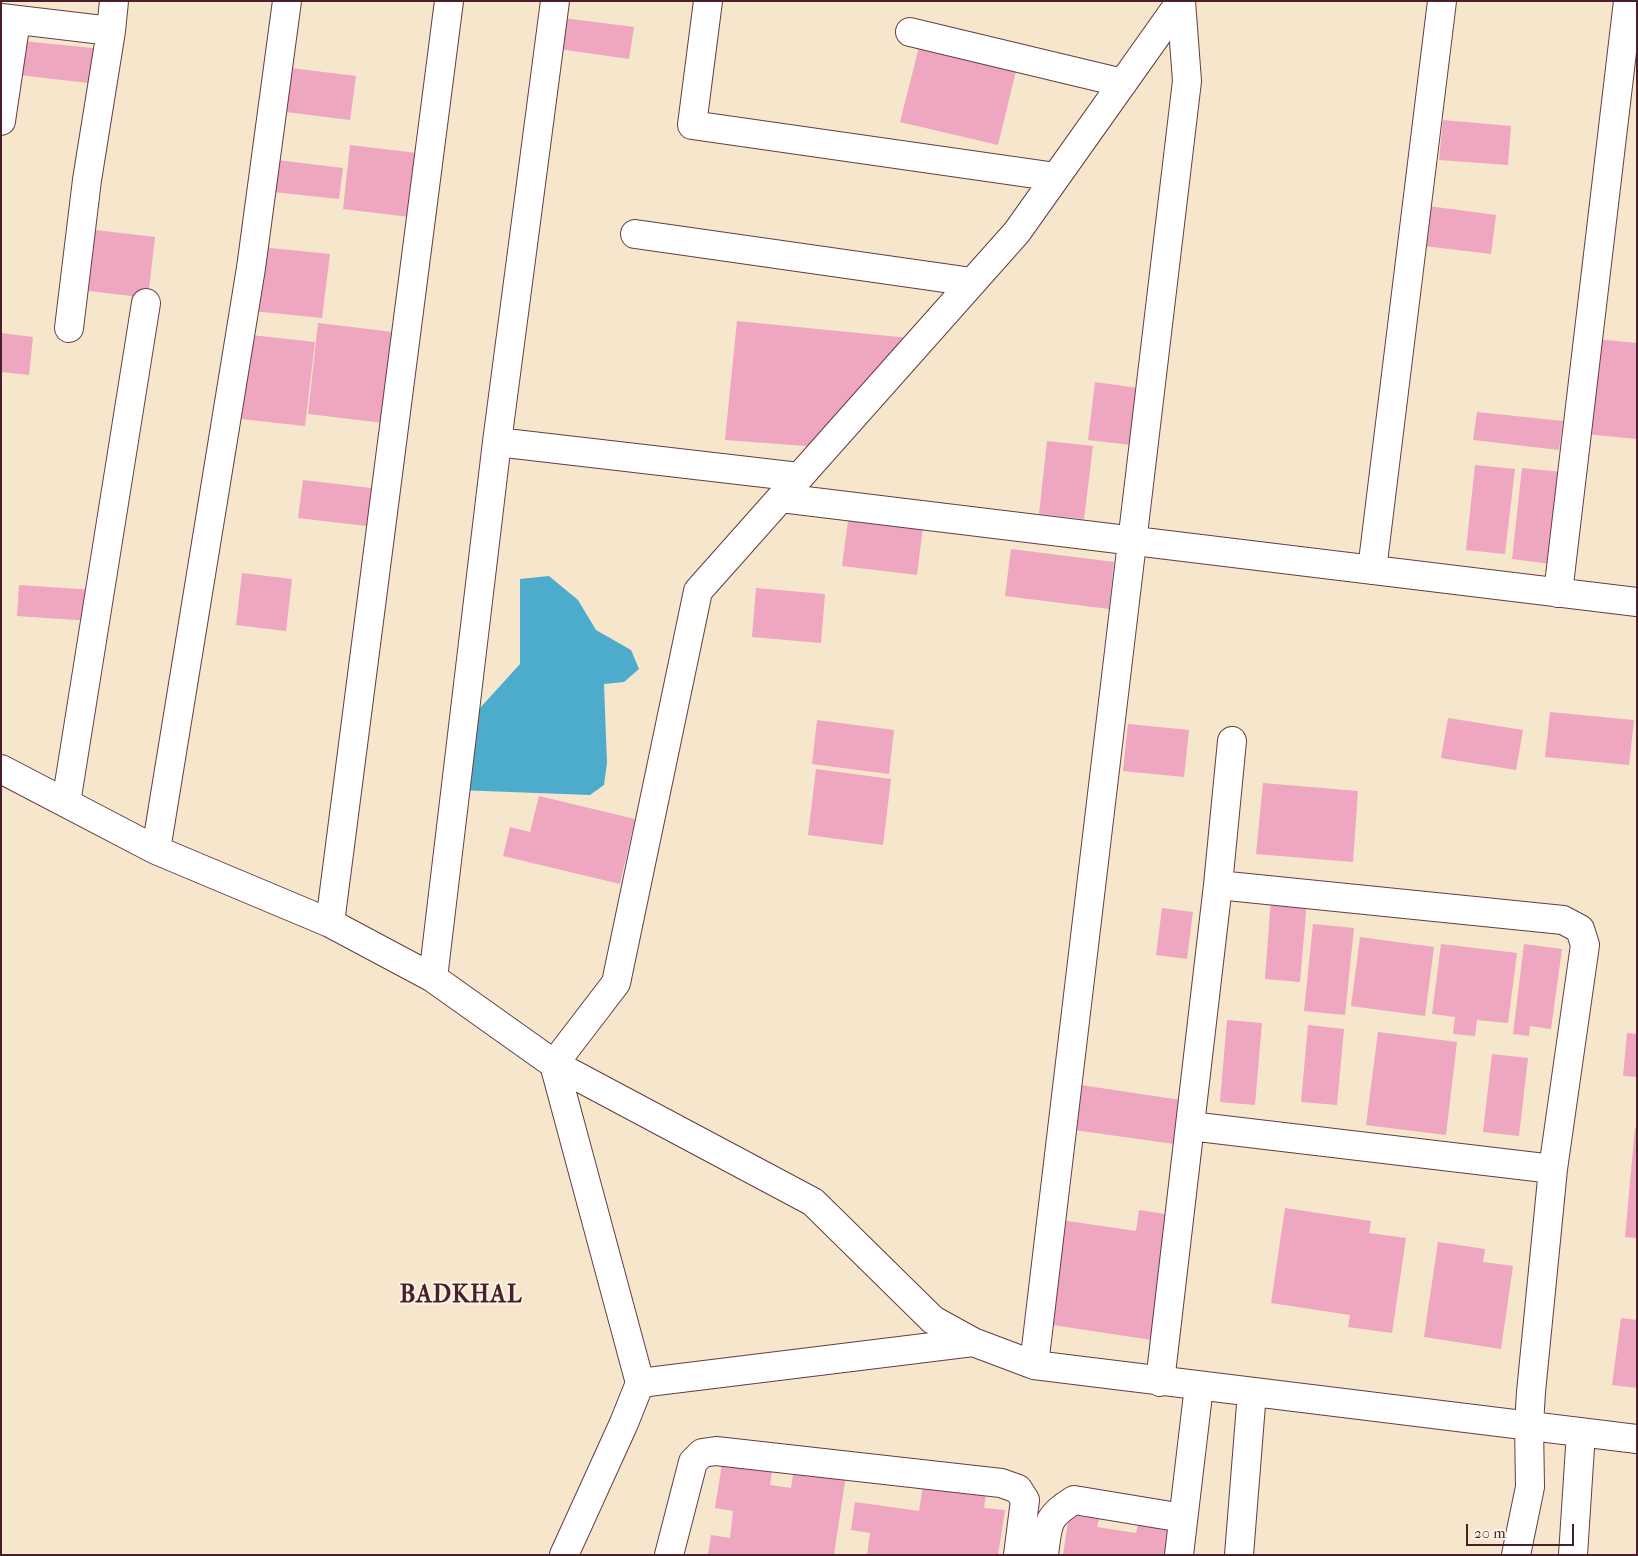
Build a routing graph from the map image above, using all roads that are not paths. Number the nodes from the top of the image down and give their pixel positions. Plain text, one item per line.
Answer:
1 (114, 1) edge
2 (287, 1) edge
3 (449, 1) edge
4 (555, 1) edge
5 (708, 1) edge
6 (1181, 1) edge
7 (1442, 1) edge
8 (1628, 1) edge
9 (8, 19) edge
10 (111, 32) junction
11 (910, 32) dead end
12 (1123, 83) junction
13 (1, 120) edge
14 (1056, 176) junction
15 (635, 234) dead end
16 (972, 282) junction
17 (146, 304) dead end
18 (69, 328) dead end
19 (497, 442) junction
20 (799, 477) junction
21 (781, 498) junction
22 (1132, 541) junction
23 (1372, 570) junction
24 (1558, 593) junction
25 (1637, 602) edge
26 (1232, 742) dead end
27 (1, 769) edge
28 (66, 804) junction
29 (156, 850) junction
30 (1218, 885) junction
31 (330, 923) junction
32 (433, 978) junction
33 (554, 1064) junction
34 (1190, 1126) junction
35 (1553, 1169) junction
36 (973, 1342) junction
37 (1034, 1365) junction
38 (1160, 1382) junction
39 (640, 1383) junction
40 (1199, 1386) junction
41 (1252, 1392) junction
42 (1529, 1425) junction
43 (1581, 1432) junction
44 (1637, 1439) edge
45 (1183, 1518) junction
46 (564, 1555) edge
47 (669, 1555) edge
48 (1018, 1555) edge
49 (1044, 1555) edge
50 (1178, 1555) edge
51 (1238, 1555) edge
52 (1516, 1555) edge
53 (1573, 1555) edge

1 - 10 street
2 - 29 street
3 - 31 street
4 - 19 street
5 - 14 street
6 - 12 street
6 - 22 street
7 - 23 street
8 - 24 street
9 - 10 street
9 - 13 street
10 - 18 street
11 - 12 street
12 - 14 street
14 - 16 street
15 - 16 street
16 - 20 street
17 - 28 street
19 - 20 street
19 - 32 street
20 - 21 street
21 - 22 street
21 - 33 street
22 - 23 street
22 - 37 street
23 - 24 street
24 - 25 street
26 - 30 street
27 - 28 street
28 - 29 street
29 - 31 street
30 - 34 street
30 - 35 street
31 - 32 street
32 - 33 street
33 - 36 street
33 - 39 street
34 - 35 street
34 - 38 street
35 - 42 street
36 - 37 street
36 - 39 street
37 - 38 street
38 - 40 street
39 - 46 street
40 - 41 street
40 - 45 street
41 - 42 street
41 - 51 street
42 - 43 street
42 - 52 street
43 - 44 street
43 - 53 street
45 - 49 street
45 - 50 street
47 - 48 street

